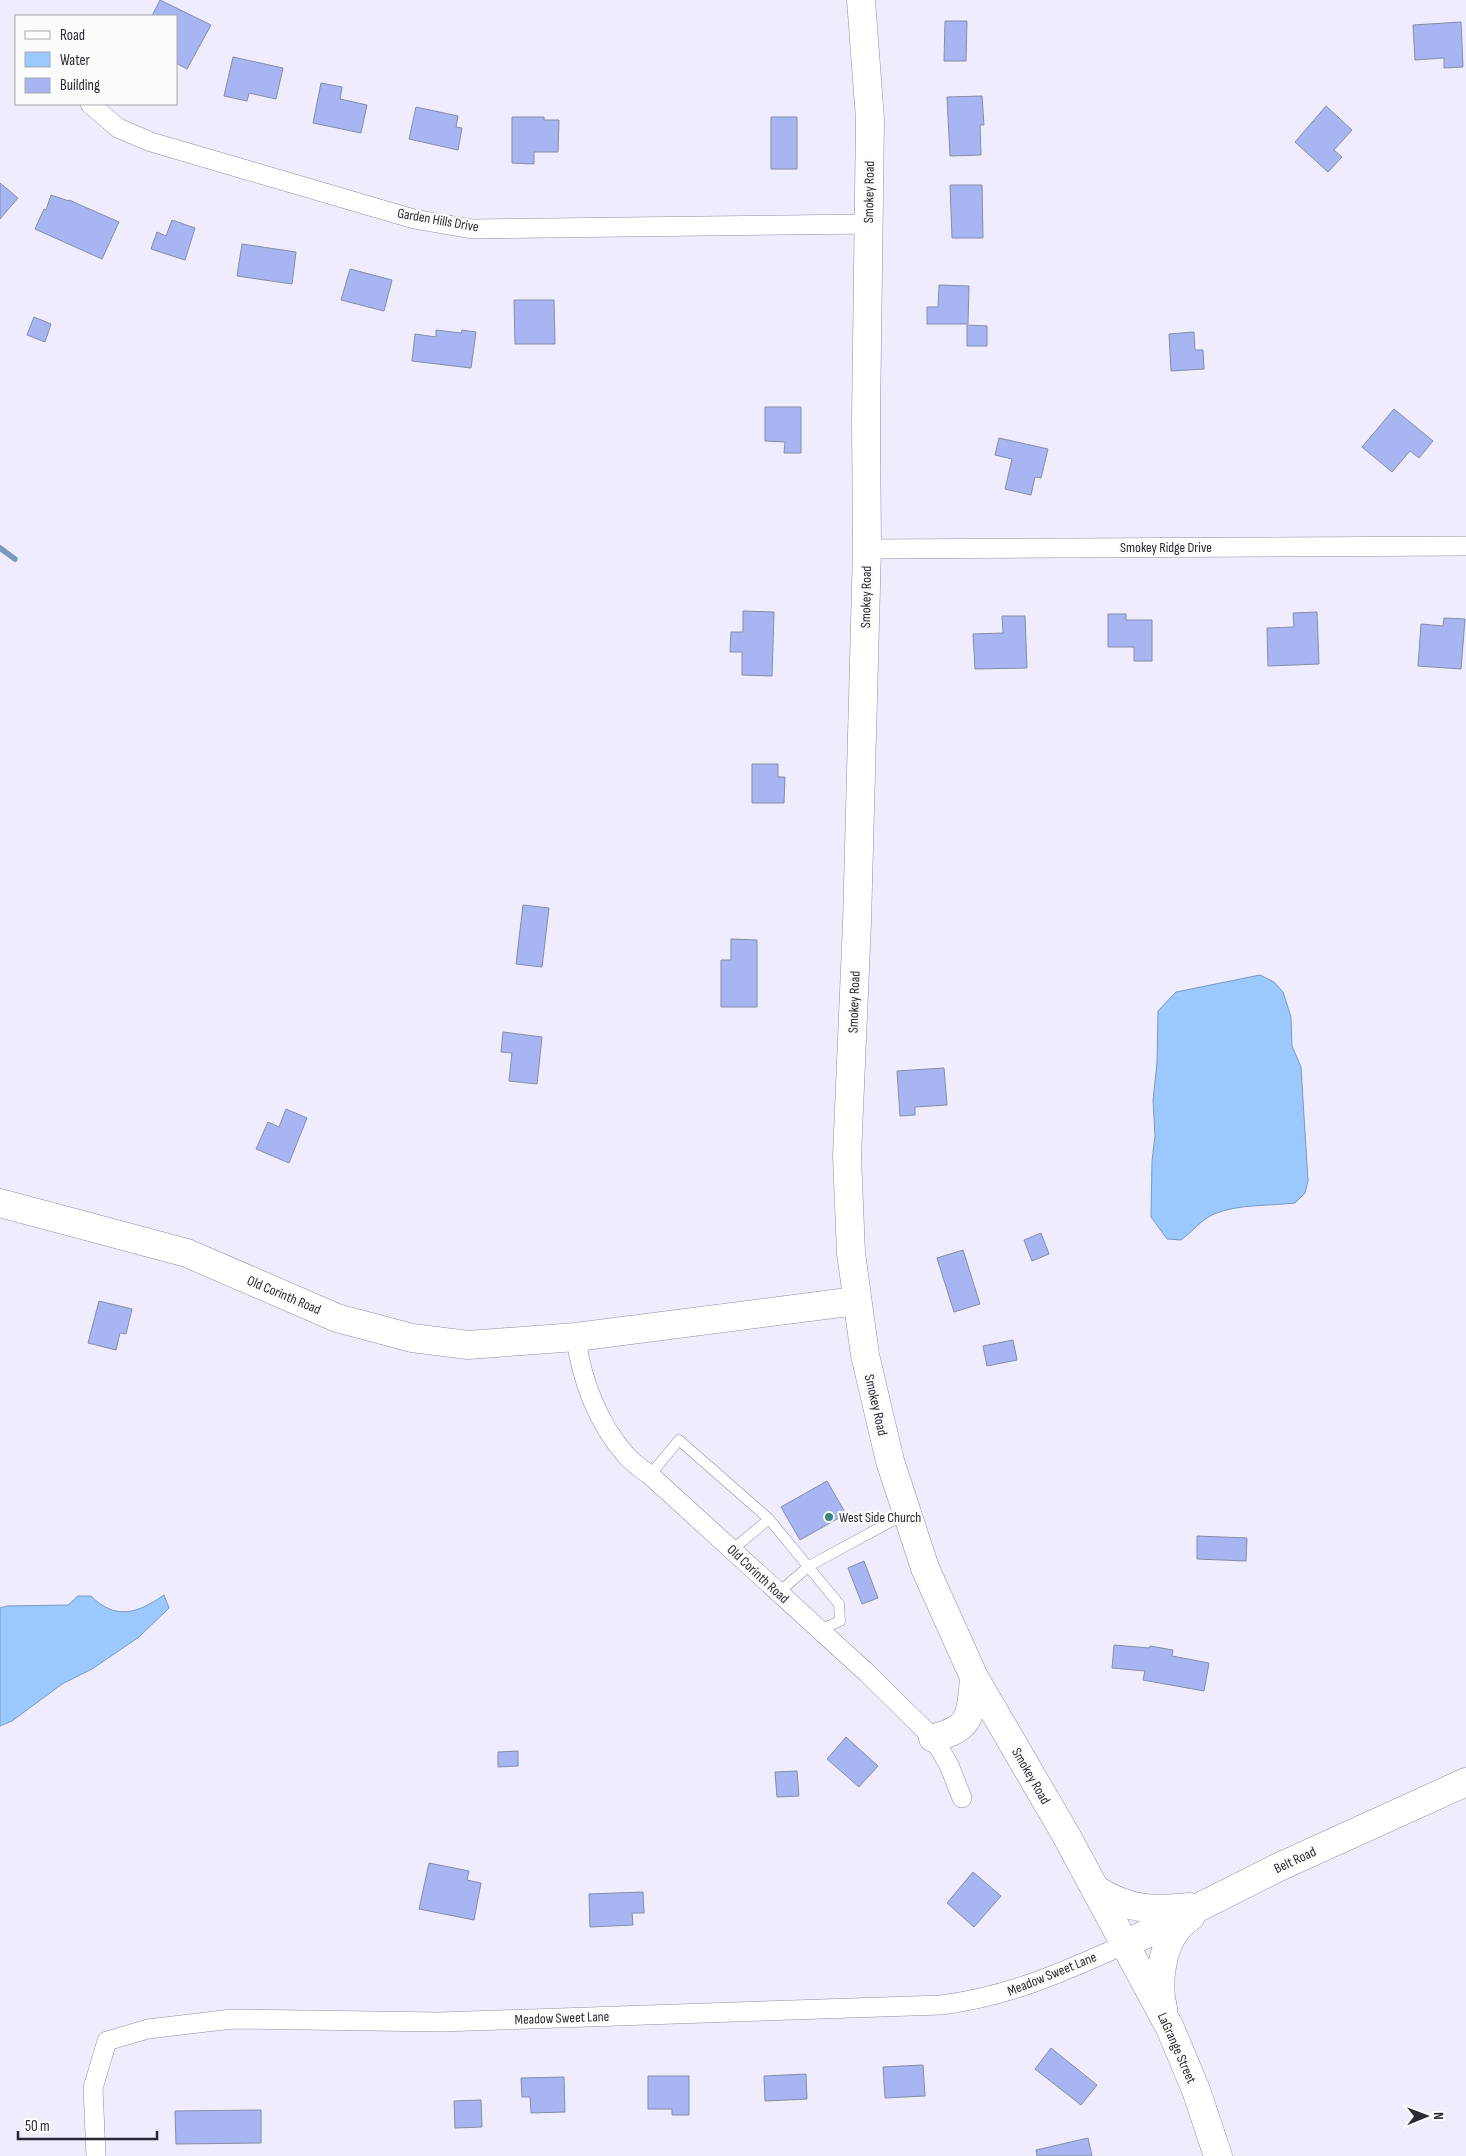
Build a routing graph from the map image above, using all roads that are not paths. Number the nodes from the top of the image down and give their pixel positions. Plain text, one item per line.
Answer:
1 (862, 0) edge
2 (91, 105) edge
3 (869, 224) junction
4 (1466, 546) edge
5 (867, 549) junction
6 (0, 1203) edge
7 (856, 1301) junction
8 (576, 1338) junction
9 (650, 1475) junction
10 (906, 1514) junction
11 (770, 1519) junction
12 (732, 1550) junction
13 (809, 1566) junction
14 (778, 1593) junction
15 (820, 1630) junction
16 (974, 1677) junction
17 (933, 1738) junction
18 (1466, 1782) edge
19 (962, 1798) dead end
20 (1097, 1890) junction
21 (1204, 1906) junction
22 (1126, 1944) junction
23 (1166, 2022) junction
24 (96, 2156) edge
25 (1218, 2156) edge

1 - 3 street, Smokey Road
2 - 3 street, Garden Hills Drive
3 - 5 street, Smokey Road
4 - 5 street, Smokey Ridge Drive
5 - 7 street, Smokey Road
6 - 8 street, Old Corinth Road
7 - 8 street, Old Corinth Road
7 - 10 street, Smokey Road
8 - 9 street, Old Corinth Road
9 - 11 lane
9 - 12 street, Old Corinth Road
10 - 13 lane
10 - 16 street, Smokey Road
11 - 12 lane
11 - 13 lane
12 - 14 street, Old Corinth Road
13 - 14 lane
13 - 15 lane
14 - 15 street, Old Corinth Road
15 - 17 street, Old Corinth Road
16 - 17 street
16 - 20 street, Smokey Road
17 - 19 street, Old Corinth Road
18 - 21 street, Belt Road
20 - 21 street
20 - 22 street, Smokey Road
21 - 22 street, Belt Road
21 - 23 street
22 - 23 street, LaGrange Street
22 - 24 street, Meadow Sweet Lane
23 - 25 street, LaGrange Street

